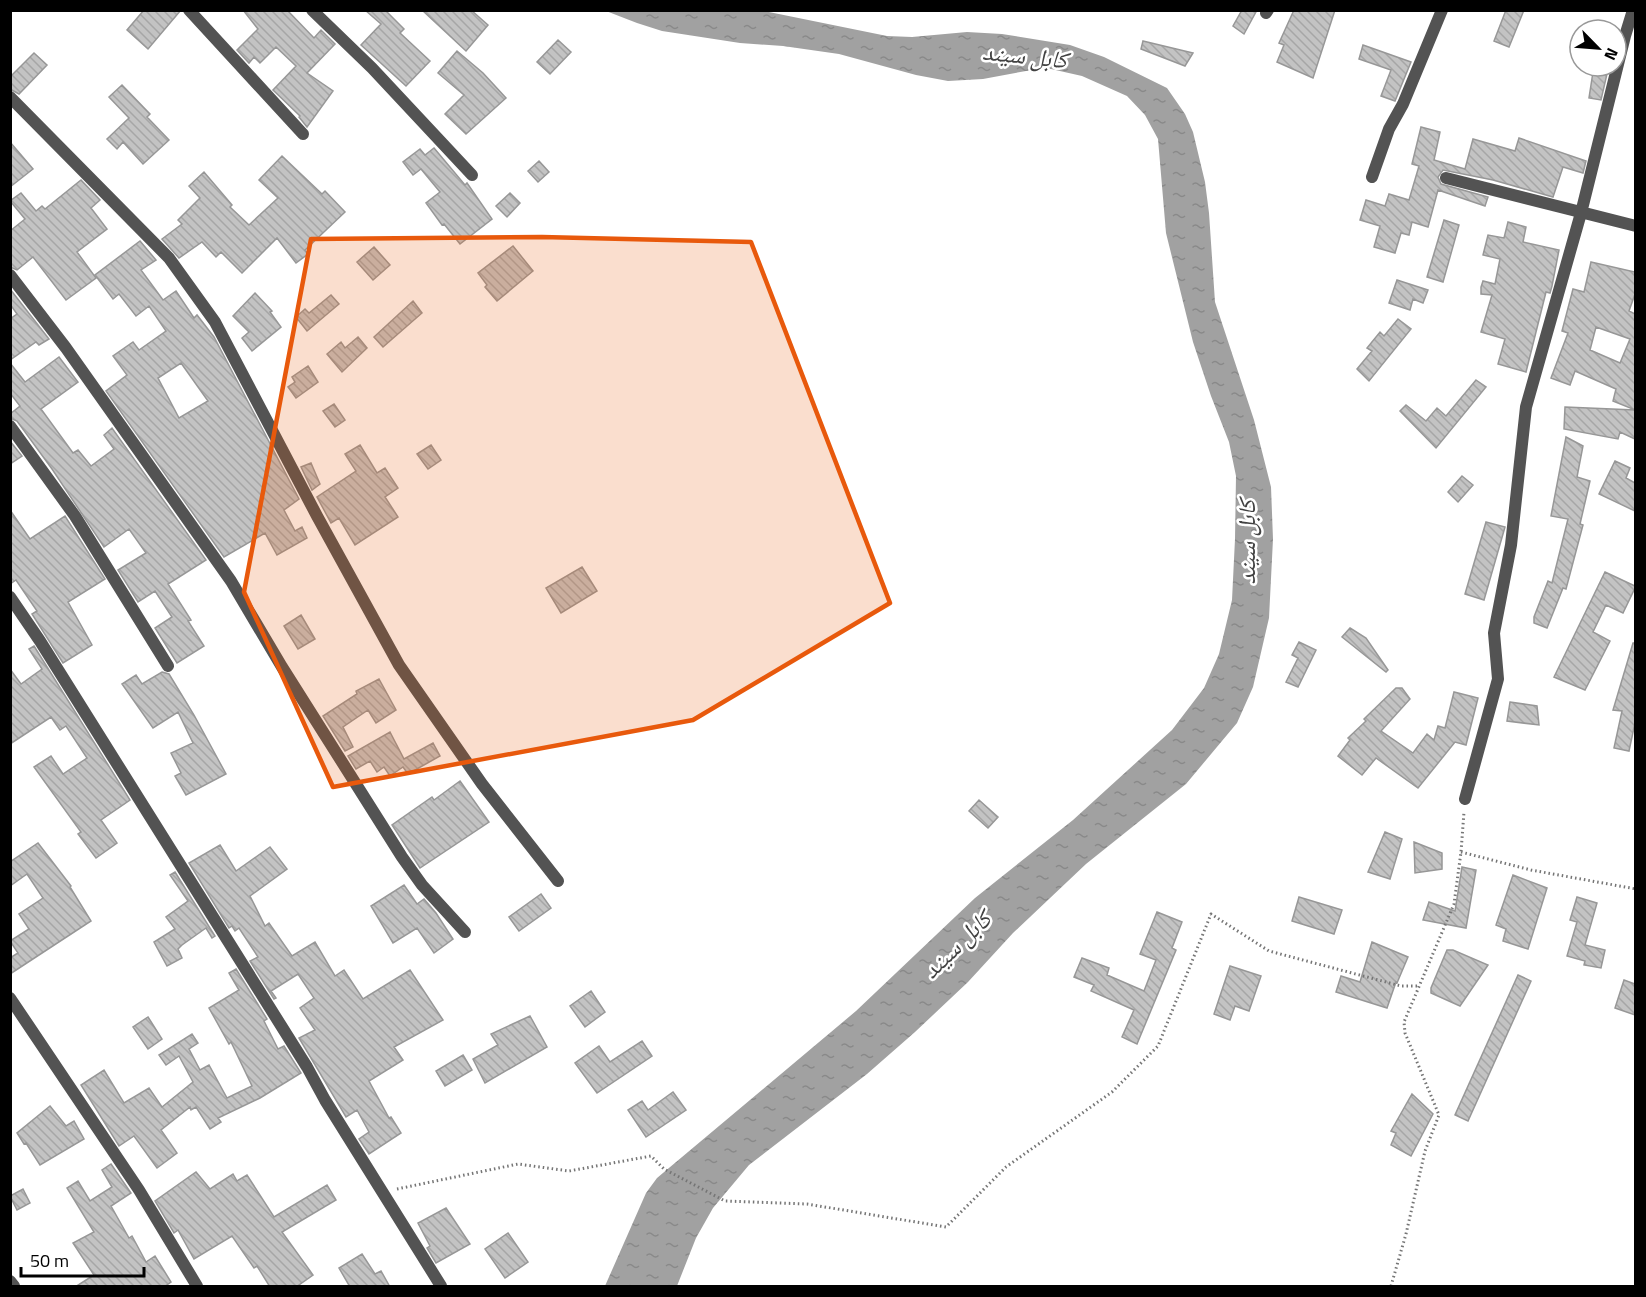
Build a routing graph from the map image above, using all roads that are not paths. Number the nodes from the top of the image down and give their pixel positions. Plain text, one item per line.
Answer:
1 (189, 10) edge
2 (312, 10) edge
3 (1442, 10) edge
4 (1633, 10) edge
5 (10, 97) edge
6 (303, 134) dead end
7 (472, 175) dead end
8 (1372, 177) dead end
9 (1446, 178) dead end
10 (1581, 213) junction
11 (1635, 226) edge
12 (10, 275) edge
13 (10, 426) edge
14 (10, 597) edge
15 (168, 666) dead end
16 (1465, 799) road end
17 (558, 881) dead end
18 (465, 932) dead end
19 (10, 998) edge
20 (10, 1281) edge
21 (14, 1287) edge
22 (197, 1287) edge
23 (441, 1287) edge

1 - 6 street
2 - 7 street
3 - 8 street
4 - 10 street
5 - 17 street
9 - 10 street
10 - 11 street
10 - 16 street
12 - 18 street
13 - 15 street
14 - 23 street
19 - 22 street
20 - 21 street

